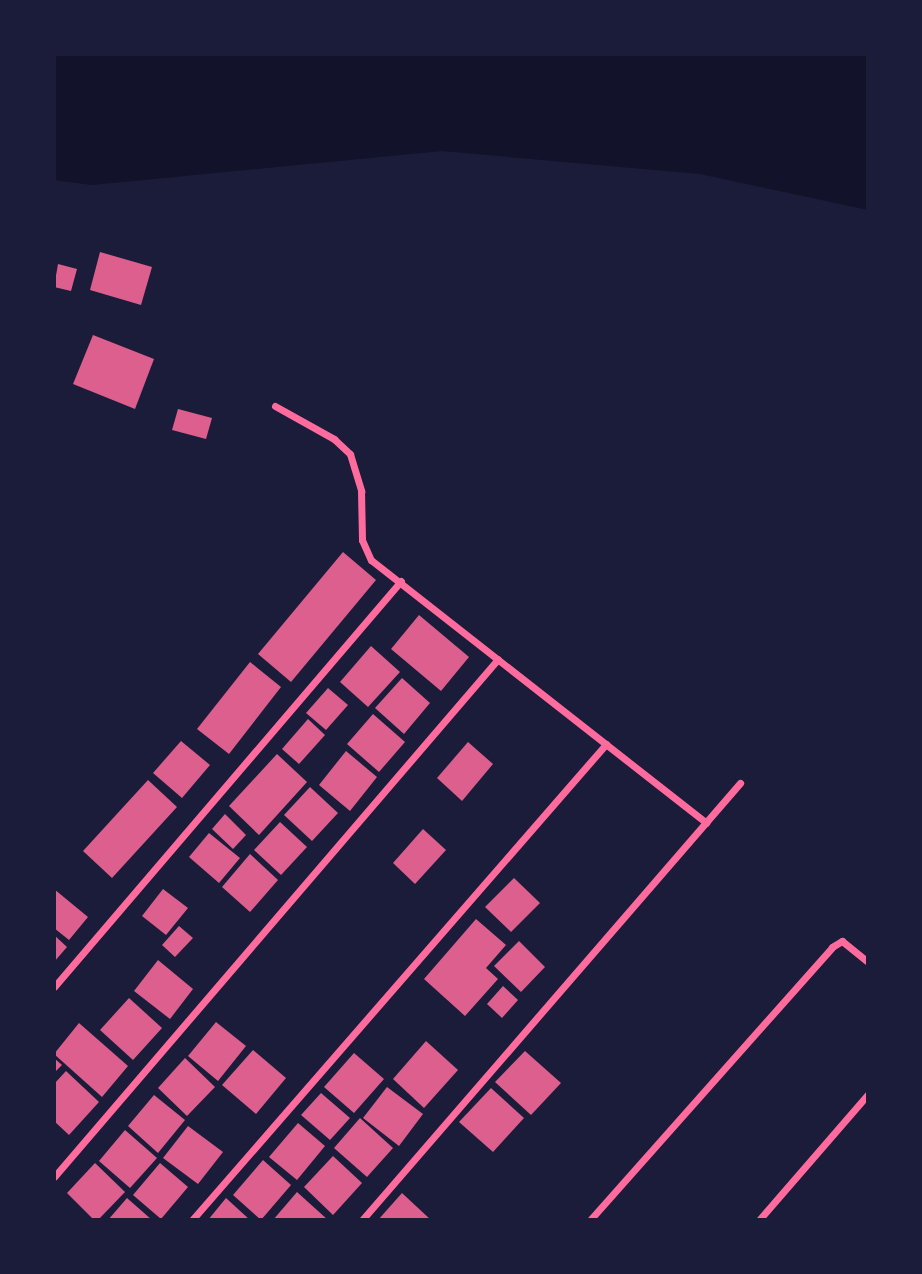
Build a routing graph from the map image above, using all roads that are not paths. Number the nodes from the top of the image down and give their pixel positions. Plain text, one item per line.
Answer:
1 (275, 407) dead end
2 (401, 581) junction
3 (498, 659) junction
4 (606, 744) junction
5 (740, 783) dead end
6 (706, 823) junction
7 (868, 962) edge
8 (54, 988) edge
9 (868, 1094) edge
10 (54, 1177) edge
11 (192, 1220) edge
12 (362, 1220) edge
13 (590, 1220) edge
14 (759, 1220) edge

1 - 2 street
2 - 3 street
2 - 8 street
3 - 4 street
3 - 10 street
4 - 6 street
4 - 11 street
5 - 6 street
6 - 12 street
7 - 13 street
9 - 14 street

